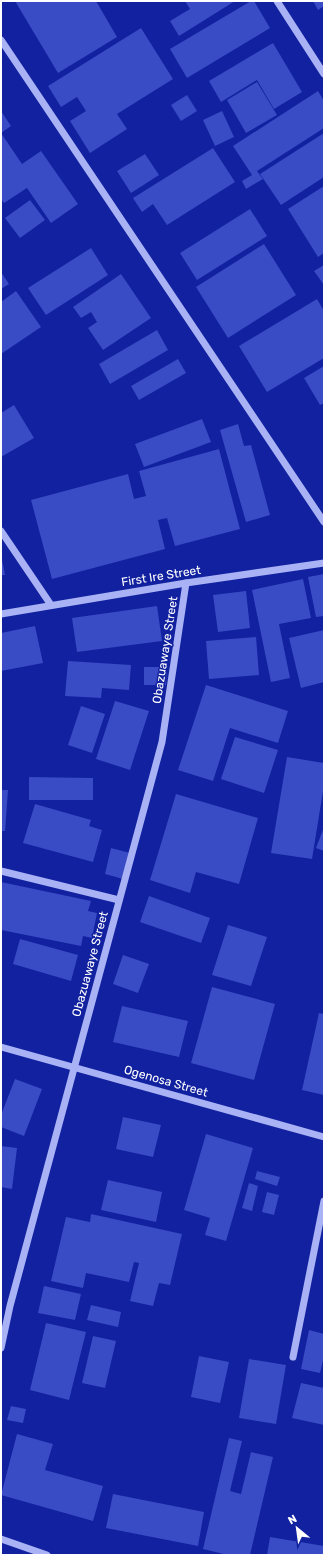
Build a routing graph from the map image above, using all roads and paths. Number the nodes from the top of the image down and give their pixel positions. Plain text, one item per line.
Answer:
1 (277, 1) edge
2 (1, 40) edge
3 (324, 74) edge
4 (324, 522) edge
5 (1, 532) edge
6 (324, 563) edge
7 (186, 583) junction
8 (51, 605) junction
9 (1, 614) edge
10 (1, 871) edge
11 (119, 900) junction
12 (1, 1047) edge
13 (74, 1067) junction
14 (324, 1137) edge
15 (324, 1201) edge
16 (1, 1348) edge
17 (293, 1357) dead end
18 (1, 1539) edge
19 (47, 1555) edge

1 - 3 street
2 - 4 street
5 - 8 street
6 - 7 street, First Ire Street
7 - 8 street, First Ire Street
7 - 11 street, Obazuawaye Street
8 - 9 street, First Ire Street
10 - 11 street
11 - 13 street, Obazuawaye Street
12 - 13 street, Ogenosa Street
13 - 14 street, Ogenosa Street
13 - 16 street, Obazuawaye Street
15 - 17 street
18 - 19 street

